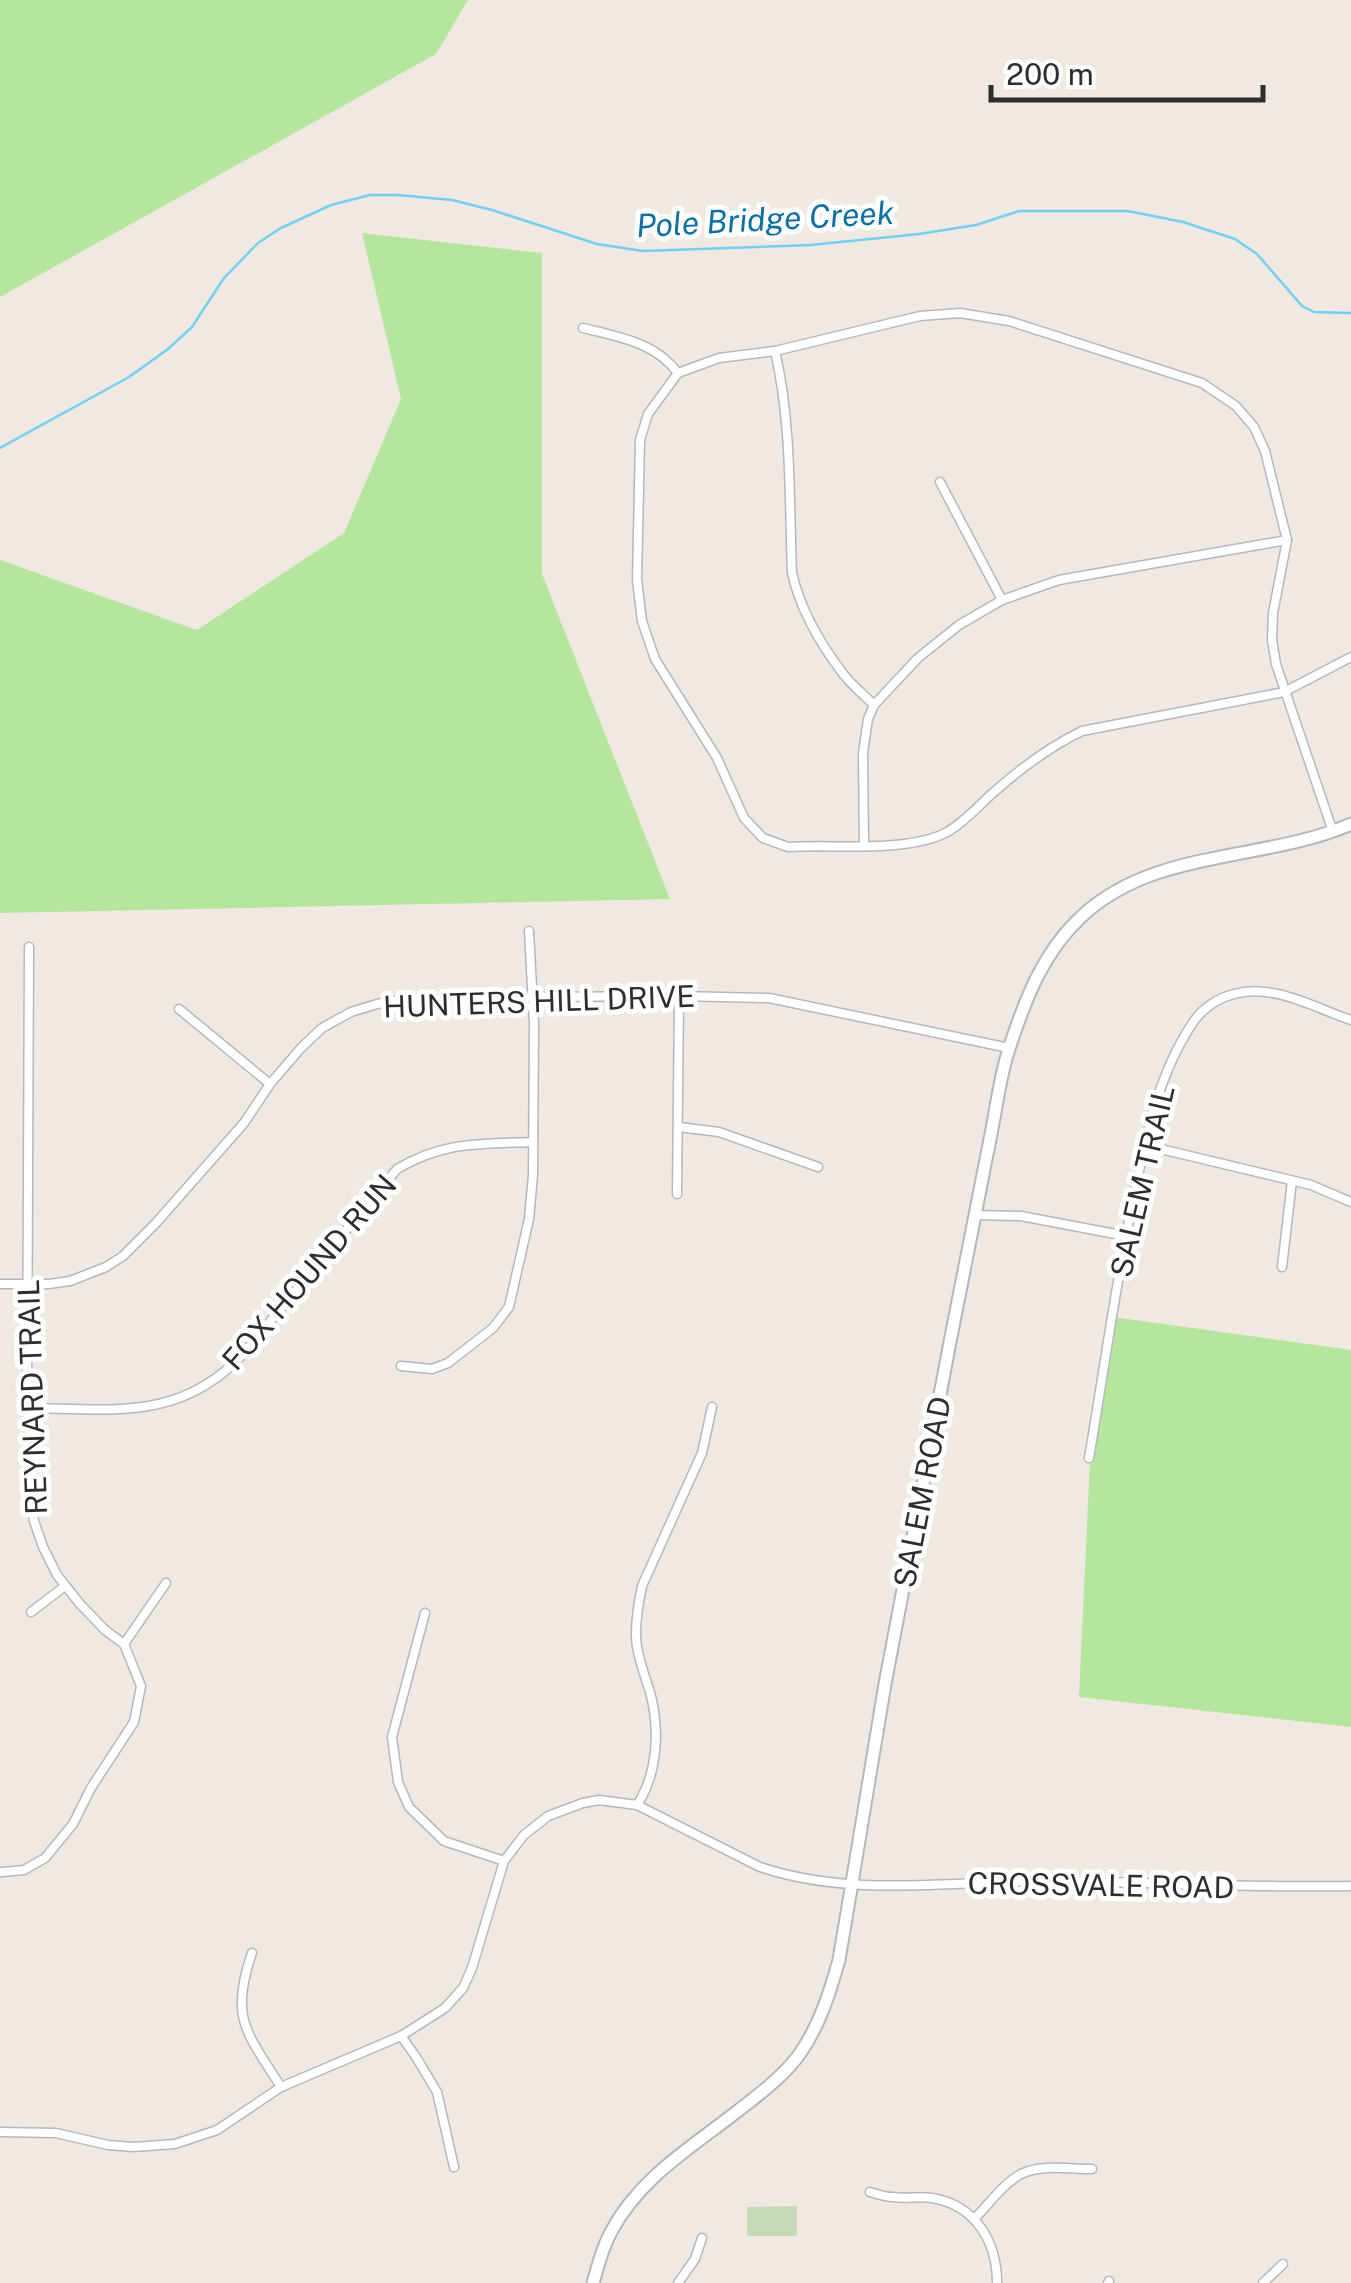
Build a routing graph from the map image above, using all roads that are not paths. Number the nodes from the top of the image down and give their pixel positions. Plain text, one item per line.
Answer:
1 (584, 328) dead end
2 (775, 351) junction
3 (678, 373) junction
4 (940, 482) dead end
5 (1288, 540) junction
6 (1002, 600) junction
7 (1351, 658) edge
8 (1284, 692) junction
9 (874, 705) junction
10 (1351, 824) edge
11 (1333, 832) junction
12 (864, 845) junction
13 (529, 931) dead end
14 (30, 947) dead end
15 (533, 996) junction
16 (679, 996) junction
17 (179, 1009) dead end
18 (1351, 1020) edge
19 (1009, 1048) junction
20 (270, 1084) junction
21 (678, 1127) junction
22 (532, 1142) junction
23 (1144, 1146) junction
24 (818, 1167) dead end
25 (1292, 1181) junction
26 (677, 1194) dead end
27 (1351, 1202) edge
28 (974, 1215) junction
29 (1126, 1236) junction
30 (1282, 1267) dead end
31 (0, 1284) edge
32 (26, 1284) junction
33 (401, 1366) dead end
34 (712, 1406) dead end
35 (27, 1408) junction
36 (1089, 1458) dead end
37 (166, 1582) dead end
38 (65, 1586) junction
39 (31, 1612) dead end
40 (425, 1614) dead end
41 (124, 1644) junction
42 (637, 1805) junction
43 (504, 1861) junction
44 (2, 1872) edge
45 (852, 1885) junction
46 (1351, 1886) edge
47 (252, 1952) dead end
48 (401, 2036) junction
49 (282, 2088) junction
50 (0, 2132) edge
51 (454, 2167) dead end
52 (1092, 2169) dead end
53 (870, 2192) dead end
54 (975, 2218) junction
55 (702, 2238) dead end
56 (1283, 2264) dead end
57 (593, 2283) edge
58 (678, 2283) edge
59 (997, 2283) edge
60 (1264, 2283) edge

1 - 3 street
2 - 3 street
2 - 5 street
2 - 9 street
3 - 12 street
4 - 6 street
5 - 6 street
5 - 8 street
6 - 9 street
7 - 8 street
8 - 11 street
8 - 12 street
9 - 12 street
10 - 11 street, SALEM ROAD
11 - 19 street, SALEM ROAD
13 - 15 street
14 - 32 street, REYNARD TRAIL
15 - 16 street, HUNTERS HILL DRIVE
15 - 20 street, HUNTERS HILL DRIVE
15 - 22 street
16 - 19 street, HUNTERS HILL DRIVE
16 - 21 street
17 - 20 street
18 - 23 street, SALEM TRAIL
19 - 28 street, SALEM ROAD
20 - 32 street, HUNTERS HILL DRIVE
21 - 24 street
21 - 26 street
22 - 33 street
22 - 35 street, FOX HOUND RUN
23 - 25 street
23 - 29 street, SALEM TRAIL
25 - 27 street
25 - 30 street
28 - 29 street
28 - 45 street, SALEM ROAD
29 - 36 street, SALEM TRAIL
31 - 32 street, HUNTERS HILL DRIVE
32 - 35 street, REYNARD TRAIL
34 - 42 street
35 - 38 street, REYNARD TRAIL
37 - 41 street
38 - 39 street
38 - 41 street, REYNARD TRAIL
40 - 43 street
41 - 44 street, REYNARD TRAIL
42 - 43 street
42 - 45 street, CROSSVALE ROAD
43 - 48 street
45 - 46 street, CROSSVALE ROAD
45 - 57 street, SALEM ROAD
47 - 49 street
48 - 49 street
48 - 51 street
49 - 50 street
52 - 54 street
53 - 54 street
54 - 59 street
55 - 58 street
56 - 60 street

